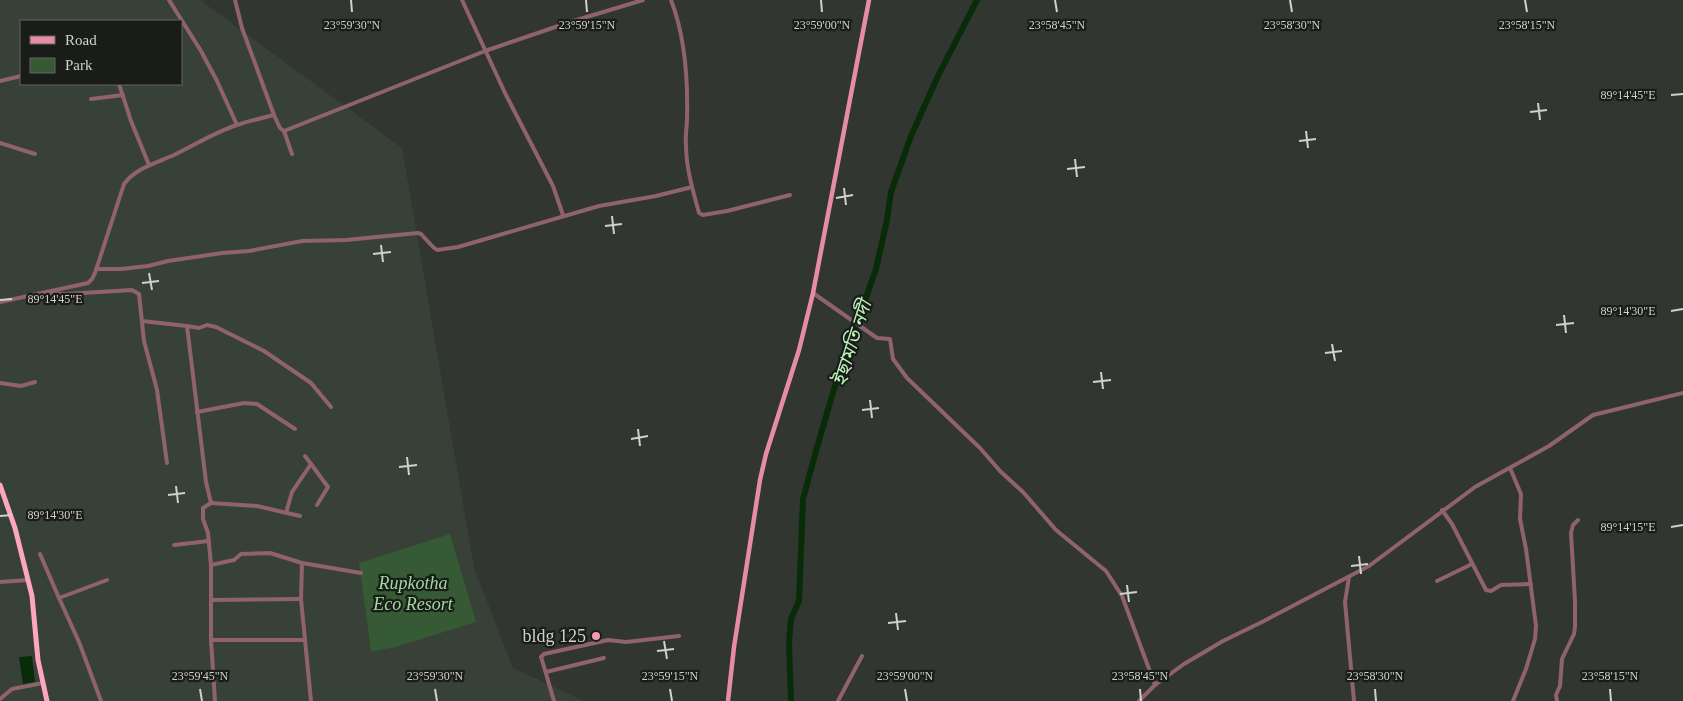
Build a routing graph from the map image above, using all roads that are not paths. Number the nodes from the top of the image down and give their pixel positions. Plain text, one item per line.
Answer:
1 (169, 0) edge
2 (236, 0) edge
3 (462, 0) edge
4 (643, 0) edge
5 (671, 0) edge
6 (869, 0) edge
7 (182, 20) edge
8 (182, 21) edge
9 (485, 51) junction
10 (20, 76) edge
11 (0, 82) edge
12 (119, 85) edge
13 (123, 94) junction
14 (91, 99) dead end
15 (274, 115) junction
16 (237, 125) junction
17 (284, 130) junction
18 (0, 143) edge
19 (36, 154) dead end
20 (292, 154) dead end
21 (149, 165) junction
22 (692, 187) junction
23 (790, 195) dead end
24 (563, 215) junction
25 (96, 269) junction
26 (48, 292) junction
27 (813, 293) junction
28 (0, 302) edge
29 (142, 321) junction
30 (188, 326) junction
31 (35, 382) dead end
32 (0, 383) edge
33 (1683, 393) edge
34 (331, 407) dead end
35 (197, 412) junction
36 (295, 429) dead end
37 (305, 456) dead end
38 (167, 462) dead end
39 (312, 464) junction
40 (1510, 468) junction
41 (0, 485) edge
42 (211, 503) junction
43 (317, 505) dead end
44 (1442, 510) junction
45 (286, 513) junction
46 (300, 516) dead end
47 (1578, 520) dead end
48 (209, 541) junction
49 (174, 546) dead end
50 (40, 554) dead end
51 (302, 563) junction
52 (1472, 564) junction
53 (210, 565) junction
54 (361, 573) dead end
55 (1349, 577) junction
56 (28, 580) junction
57 (106, 580) dead end
58 (1437, 581) dead end
59 (0, 582) edge
60 (1531, 584) junction
61 (59, 598) junction
62 (301, 599) junction
63 (211, 600) junction
64 (679, 636) dead end
65 (211, 640) junction
66 (304, 640) junction
67 (862, 656) dead end
68 (604, 658) dead end
69 (546, 672) junction
70 (43, 683) junction
71 (1155, 685) junction
72 (0, 699) edge
73 (47, 701) edge
74 (101, 701) edge
75 (215, 701) edge
76 (311, 701) edge
77 (554, 701) edge
78 (728, 701) edge
79 (838, 701) edge
80 (1140, 701) edge
81 (1354, 701) edge
82 (1513, 701) edge
83 (1557, 701) edge

1 - 7 street
2 - 15 street
3 - 9 street
4 - 9 street
5 - 22 street
6 - 27 main road
8 - 16 street
9 - 17 street
9 - 24 street
10 - 11 street
12 - 13 street
13 - 14 street
13 - 21 street
15 - 16 street
15 - 17 street
16 - 21 street
17 - 20 street
18 - 19 street
21 - 25 street
22 - 23 street
22 - 24 street
24 - 25 street
25 - 26 street
26 - 28 street
26 - 29 street
27 - 71 street
27 - 78 main road
29 - 30 street
29 - 38 street
30 - 34 street
30 - 35 street
31 - 32 street
33 - 40 street
35 - 36 street
35 - 42 street
37 - 39 street
39 - 43 street
39 - 45 street
40 - 44 street
40 - 60 street
41 - 56 highway
42 - 45 street
42 - 48 street
44 - 52 street
44 - 55 street
45 - 46 street
47 - 83 street
48 - 49 street
48 - 53 street
50 - 61 street
51 - 53 street
51 - 54 street
51 - 62 street
52 - 58 street
52 - 60 street
53 - 63 street
55 - 71 street
55 - 81 street
56 - 59 street
56 - 70 highway
57 - 61 street
60 - 82 street
61 - 74 street
62 - 63 street
62 - 66 street
63 - 65 street
64 - 69 street
65 - 66 street
65 - 75 street
66 - 76 street
67 - 79 street
68 - 69 street
69 - 77 street
70 - 72 street
70 - 73 highway
71 - 80 street

